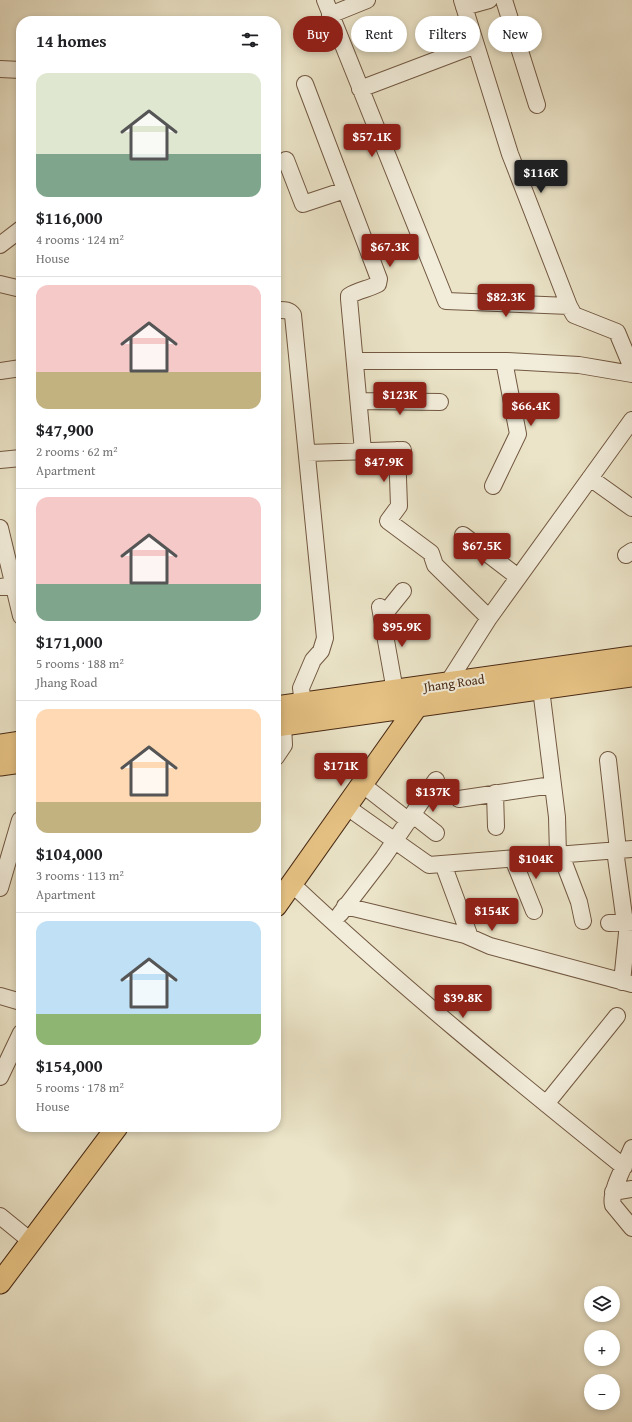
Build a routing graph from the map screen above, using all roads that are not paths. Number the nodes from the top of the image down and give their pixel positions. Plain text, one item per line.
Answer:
1 (368, 0) edge
2 (489, 0) edge
3 (504, 0) edge
4 (463, 4) edge
5 (328, 7) edge
6 (467, 16) edge
7 (458, 52) edge
8 (478, 52) edge
9 (0, 69) edge
10 (16, 70) edge
11 (305, 84) dead end
12 (360, 89) junction
13 (537, 105) dead end
14 (286, 160) dead end
15 (345, 190) junction
16 (16, 232) edge
17 (0, 245) edge
18 (0, 284) edge
19 (16, 288) edge
20 (569, 306) junction
21 (281, 310) edge
22 (356, 361) junction
23 (504, 361) junction
24 (632, 368) edge
25 (16, 369) edge
26 (0, 371) edge
27 (632, 374) edge
28 (359, 402) junction
29 (440, 402) dead end
30 (632, 420) edge
31 (363, 451) junction
32 (307, 453) junction
33 (16, 458) edge
34 (0, 460) edge
35 (590, 478) junction
36 (493, 486) dead end
37 (632, 508) edge
38 (0, 528) edge
39 (463, 535) dead end
40 (518, 577) junction
41 (13, 589) edge
42 (403, 591) dead end
43 (16, 599) edge
44 (489, 618) junction
45 (632, 657) edge
46 (632, 676) edge
47 (439, 685) junction
48 (541, 689) junction
49 (395, 691) junction
50 (303, 704) junction
51 (418, 706) junction
52 (281, 717) edge
53 (281, 719) edge
54 (281, 732) edge
55 (16, 743) edge
56 (0, 745) edge
57 (281, 750) edge
58 (608, 760) dead end
59 (16, 762) edge
60 (0, 764) edge
61 (436, 780) dead end
62 (363, 785) junction
63 (552, 785) junction
64 (495, 793) junction
65 (459, 799) dead end
66 (347, 807) junction
67 (411, 818) junction
68 (496, 827) dead end
69 (436, 833) dead end
70 (16, 834) edge
71 (395, 841) junction
72 (622, 850) edge
73 (560, 855) junction
74 (513, 859) junction
75 (443, 864) junction
76 (292, 884) junction
77 (0, 888) edge
78 (281, 899) edge
79 (345, 906) junction
80 (534, 912) dead end
81 (583, 921) dead end
82 (333, 923) junction
83 (608, 923) dead end
84 (628, 923) edge
85 (470, 937) junction
86 (627, 983) edge
87 (0, 996) edge
88 (16, 1001) edge
89 (617, 1016) dead end
90 (16, 1043) edge
91 (0, 1077) edge
92 (546, 1104) junction
93 (113, 1132) edge
94 (632, 1148) edge
95 (624, 1167) junction
96 (632, 1189) edge
97 (613, 1192) junction
98 (0, 1216) edge
99 (632, 1228) edge
100 (32, 1242) junction
101 (0, 1283) edge

1 - 5 street
2 - 4 street
3 - 13 street
4 - 6 street
5 - 12 street
7 - 12 street
8 - 20 street
9 - 10 street
11 - 15 street
12 - 20 street
14 - 15 street
15 - 22 street
16 - 17 street
18 - 19 street
20 - 24 street
21 - 32 street
22 - 23 street
22 - 28 street
23 - 27 street
23 - 36 street
25 - 26 street
28 - 29 street
28 - 31 street
30 - 35 street
31 - 32 street
31 - 44 street
32 - 50 street
33 - 34 street
35 - 37 street
35 - 40 street
38 - 41 street
39 - 40 street
40 - 44 street
41 - 43 street
42 - 49 street
44 - 47 street
45 - 47 main road, Jhang Road
46 - 48 main road, Jhang Road
47 - 49 main road, Jhang Road
47 - 51 main road
48 - 51 main road, Jhang Road
48 - 63 street
49 - 50 main road, Jhang Road
50 - 52 main road, Jhang Road
51 - 53 main road, Jhang Road
51 - 62 main road
54 - 57 street
55 - 56 main road
58 - 72 street
59 - 60 main road
61 - 67 street
62 - 66 main road
62 - 67 street
63 - 64 street
63 - 73 street
64 - 65 street
64 - 68 street
66 - 71 street
66 - 76 main road
67 - 69 street
67 - 71 street
70 - 77 street
71 - 75 street
71 - 79 street
72 - 73 street
72 - 84 street
73 - 74 street
73 - 81 street
74 - 75 street
74 - 80 street
75 - 85 street
76 - 78 main road
76 - 82 street
79 - 82 street
79 - 85 street
82 - 92 street
83 - 84 street
84 - 86 street
85 - 86 street
87 - 88 street
89 - 92 street
90 - 91 street
92 - 95 street
93 - 100 main road
94 - 95 street
95 - 97 street
96 - 97 street
97 - 99 street
98 - 100 street
100 - 101 main road

